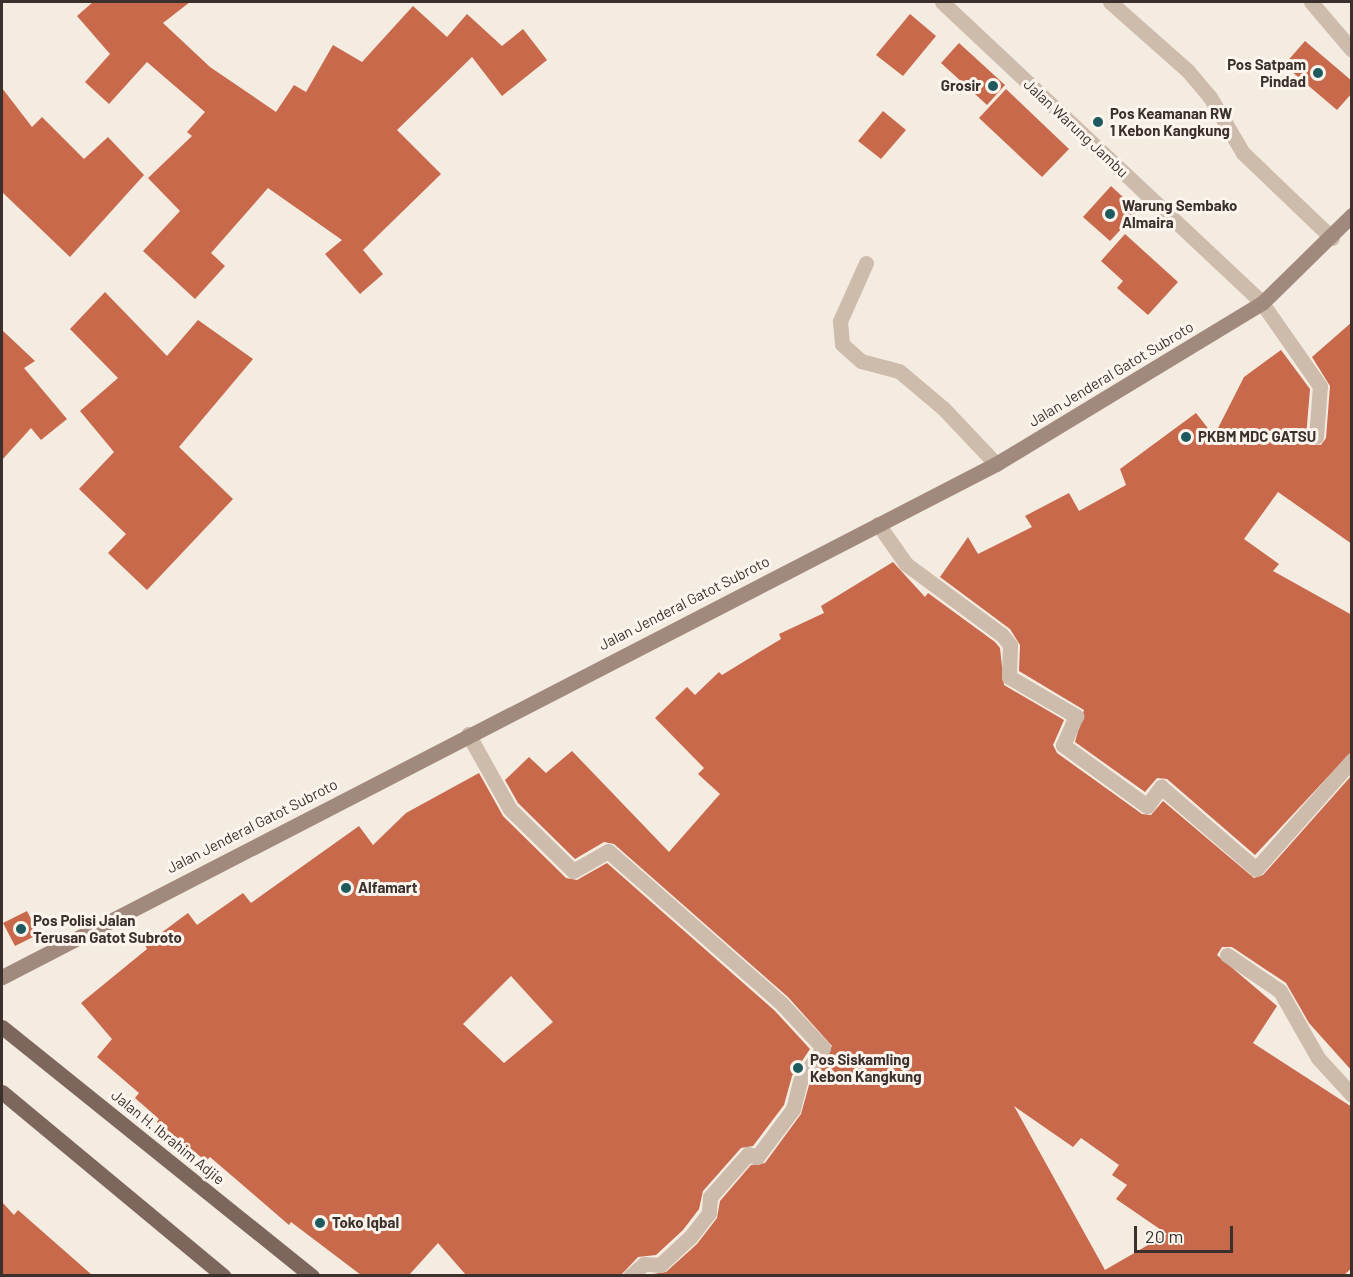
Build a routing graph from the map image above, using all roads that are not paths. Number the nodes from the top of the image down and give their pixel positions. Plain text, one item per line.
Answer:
1 (942, 2) edge
2 (1110, 2) edge
3 (1311, 2) edge
4 (1352, 50) edge
5 (1352, 215) edge
6 (1332, 238) junction
7 (866, 263) dead end
8 (1270, 296) junction
9 (1316, 437) dead end
10 (996, 464) junction
11 (878, 524) junction
12 (468, 734) junction
13 (1352, 760) edge
14 (1227, 955) dead end
15 (2, 977) edge
16 (2, 1027) edge
17 (1352, 1095) edge
18 (4, 1096) edge
19 (224, 1275) edge
20 (312, 1275) edge
21 (630, 1275) edge

1 - 8 street, Jalan Warung Jambu
2 - 6 street
3 - 4 street
5 - 6 street, Jalan Jenderal Gatot Subroto
6 - 8 street, Jalan Jenderal Gatot Subroto
7 - 10 street
8 - 9 street, Jalan Warung Jambu
8 - 10 street, Jalan Jenderal Gatot Subroto
10 - 11 street, Jalan Jenderal Gatot Subroto
11 - 12 street, Jalan Jenderal Gatot Subroto
11 - 13 street
12 - 15 street, Jalan Jenderal Gatot Subroto
12 - 21 street
14 - 17 street
16 - 20 main road, Jalan H. Ibrahim Adjie
18 - 19 main road

